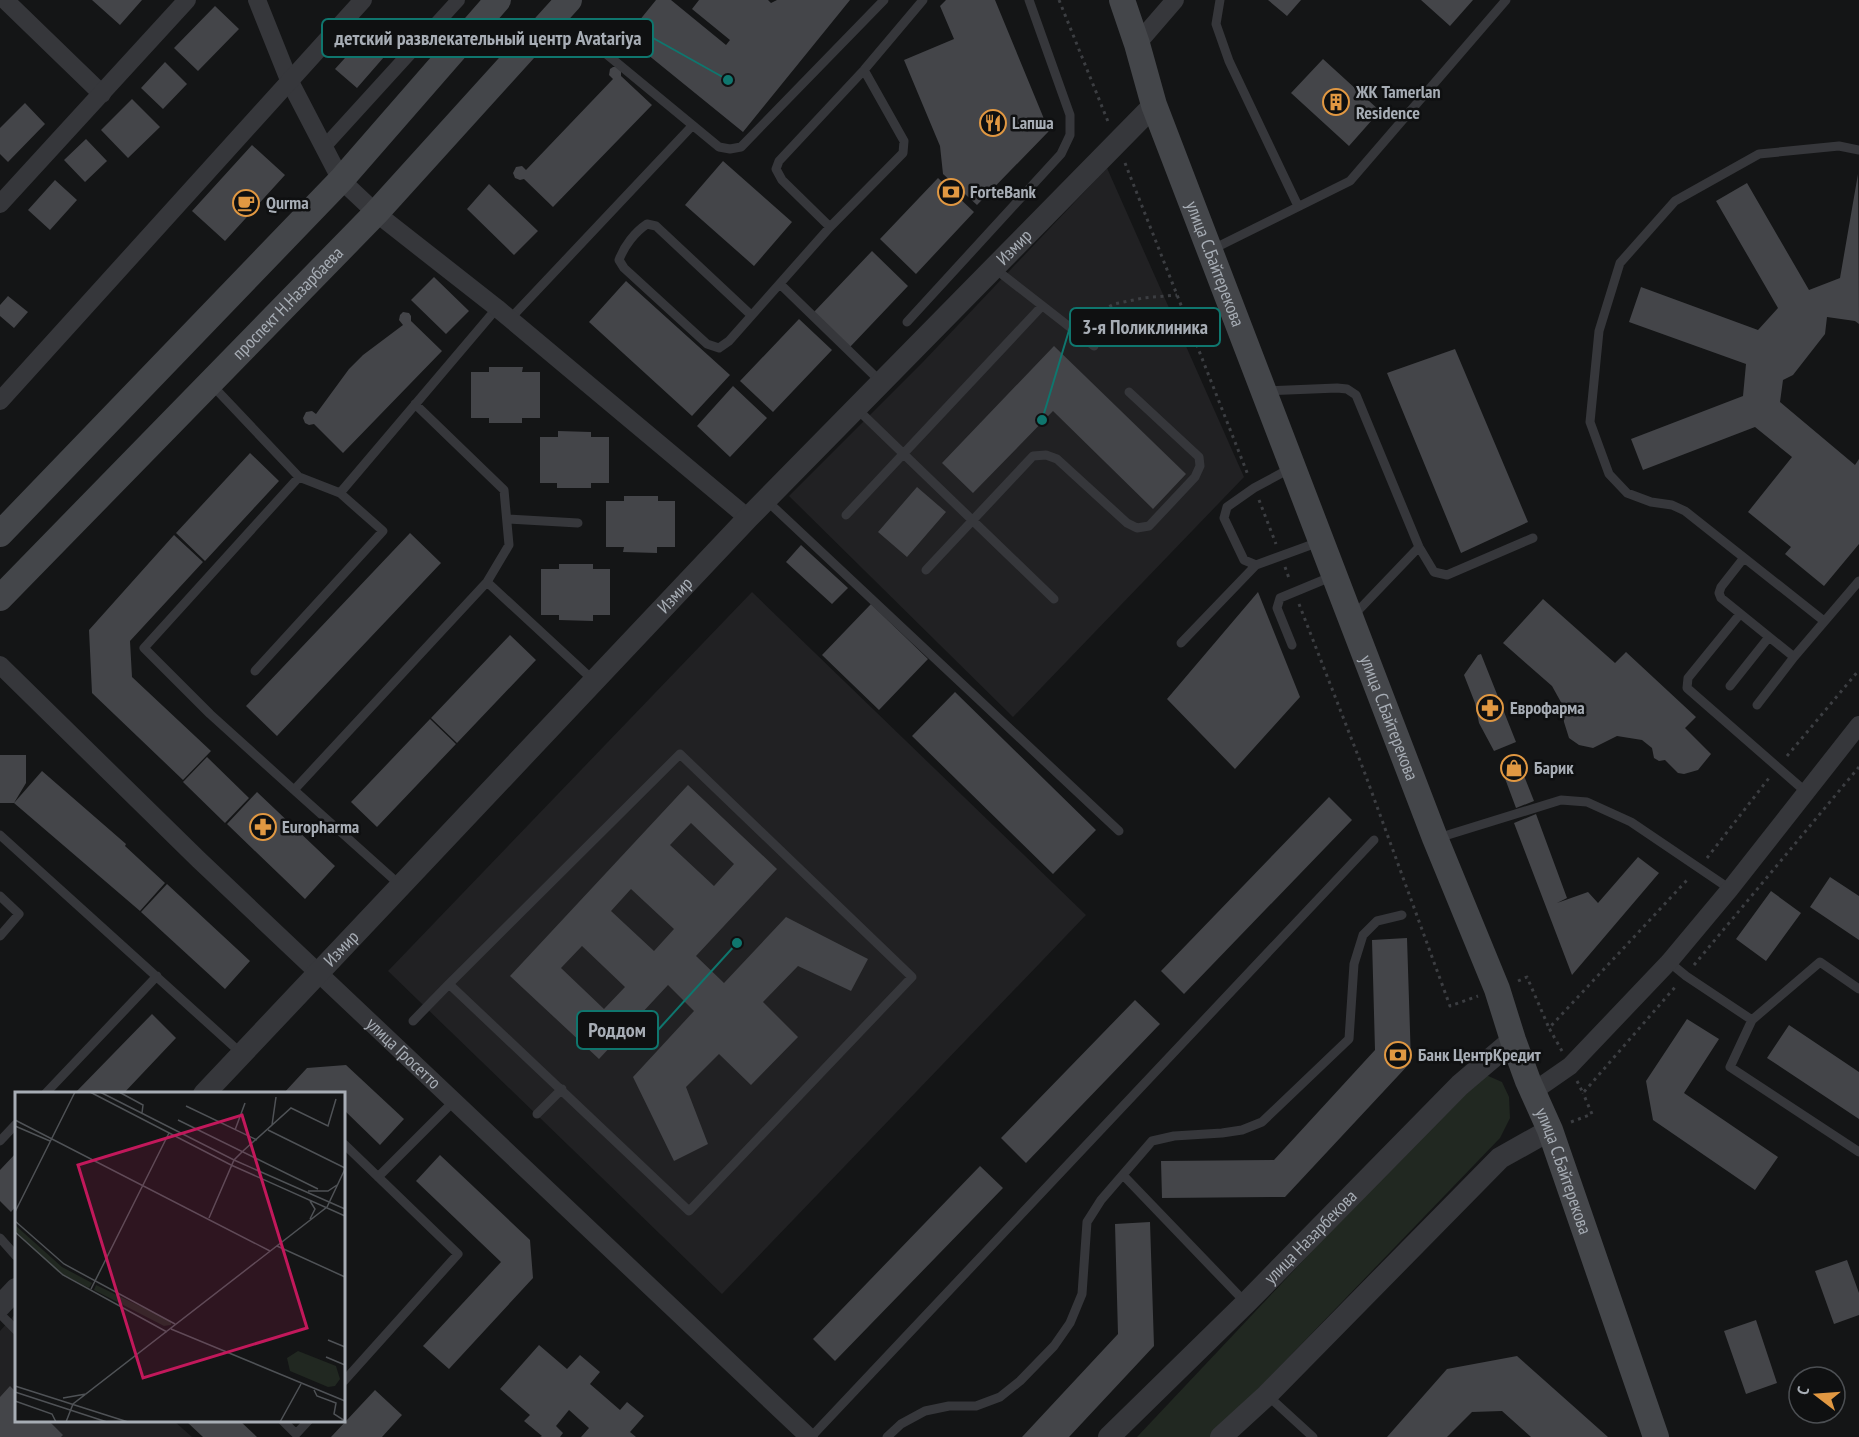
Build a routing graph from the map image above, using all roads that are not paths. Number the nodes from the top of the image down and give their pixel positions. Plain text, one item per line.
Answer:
1 (5, 0) edge
2 (187, 0) edge
3 (257, 0) edge
4 (363, 0) edge
5 (458, 0) edge
6 (498, 0) edge
7 (884, 0) edge
8 (923, 0) edge
9 (1029, 0) edge
10 (1122, 0) edge
11 (1175, 0) edge
12 (1220, 0) edge
13 (1506, 0) edge
14 (563, 7) edge
15 (1137, 44) junction
16 (864, 70) junction
17 (289, 80) junction
18 (102, 94) junction
19 (1154, 105) junction
20 (692, 126) junction
21 (324, 147) junction
22 (1859, 150) edge
23 (341, 180) junction
24 (0, 204) edge
25 (1298, 206) junction
26 (376, 213) junction
27 (830, 227) junction
28 (1211, 250) junction
29 (994, 268) junction
30 (780, 284) junction
31 (1042, 306) junction
32 (504, 313) junction
33 (751, 315) junction
34 (907, 322) dead end
35 (1094, 346) dead end
36 (881, 382) junction
37 (210, 383) junction
38 (1265, 391) junction
39 (1129, 392) dead end
40 (0, 401) edge
41 (415, 404) junction
42 (856, 408) junction
43 (904, 454) junction
44 (1294, 466) junction
45 (299, 477) junction
46 (340, 493) junction
47 (766, 500) junction
48 (846, 515) dead end
49 (748, 518) junction
50 (507, 519) junction
51 (973, 520) junction
52 (578, 524) dead end
53 (0, 534) edge
54 (1533, 538) dead end
55 (1322, 541) junction
56 (1419, 547) junction
57 (1743, 559) junction
58 (1256, 565) junction
59 (926, 570) dead end
60 (1335, 575) junction
61 (1859, 581) edge
62 (487, 582) junction
63 (0, 598) edge
64 (1054, 599) dead end
65 (1740, 614) junction
66 (1352, 618) junction
67 (1824, 621) junction
68 (1769, 637) junction
69 (1180, 644) dead end
70 (1292, 645) dead end
71 (1794, 657) junction
72 (0, 665) edge
73 (255, 670) dead end
74 (594, 680) junction
75 (1730, 686) dead end
76 (1757, 705) dead end
77 (1859, 725) edge
78 (294, 790) junction
79 (1806, 792) junction
80 (1119, 831) dead end
81 (0, 834) edge
82 (1436, 838) junction
83 (1374, 840) dead end
84 (400, 885) junction
85 (1730, 889) junction
86 (0, 896) edge
87 (1402, 915) dead end
88 (0, 936) edge
89 (1669, 962) junction
90 (318, 972) junction
91 (157, 976) junction
92 (449, 984) junction
93 (1859, 989) edge
94 (1752, 1020) junction
95 (413, 1021) dead end
96 (1513, 1040) junction
97 (242, 1054) junction
98 (562, 1089) junction
99 (1534, 1091) junction
100 (47, 1092) edge
101 (206, 1092) edge
102 (454, 1101) junction
103 (537, 1114) dead end
104 (15, 1125) edge
105 (1550, 1130) junction
106 (0, 1141) edge
107 (345, 1145) edge
108 (1859, 1152) edge
109 (1123, 1175) junction
110 (378, 1178) junction
111 (0, 1239) edge
112 (15, 1255) edge
113 (15, 1290) edge
114 (1246, 1303) junction
115 (0, 1306) edge
116 (0, 1314) edge
117 (15, 1329) edge
118 (345, 1381) edge
119 (1267, 1395) junction
120 (284, 1422) edge
121 (307, 1422) edge
122 (810, 1437) edge
123 (887, 1437) edge
124 (1109, 1437) edge
125 (1221, 1437) edge
126 (1313, 1437) edge
127 (1656, 1437) edge

1 - 18 street
2 - 18 street
3 - 17 street
4 - 17 street
5 - 21 street
6 - 23 main road
7 - 20 lane
8 - 16 lane
9 - 34 lane
10 - 15 main road, улица С.Байтерекова
11 - 15 street
12 - 25 lane
13 - 25 lane
14 - 20 lane
14 - 26 main road, проспект Н.Назарбаева
15 - 19 main road, улица С.Байтерекова
16 - 27 lane
16 - 27 lane
17 - 21 street
17 - 40 street
18 - 24 street
19 - 28 main road, улица С.Байтерекова
19 - 29 street, Измир
20 - 32 lane
21 - 23 street
22 - 57 lane
23 - 26 street
23 - 53 main road
25 - 28 lane
26 - 32 street
26 - 37 main road, проспект Н.Назарбаева
27 - 30 lane
28 - 38 main road, улица С.Байтерекова
29 - 31 lane
29 - 36 street, Измир
30 - 33 lane
30 - 36 lane
31 - 35 lane
31 - 43 lane
32 - 41 lane
32 - 49 street
33 - 33 lane
36 - 42 street, Измир
37 - 45 lane
37 - 63 main road, проспект Н.Назарбаева
38 - 44 main road, улица С.Байтерекова
38 - 56 lane
39 - 51 lane
41 - 46 lane
41 - 50 lane
42 - 43 lane
42 - 47 street, Измир
43 - 48 lane
43 - 51 lane
44 - 55 main road, улица С.Байтерекова
44 - 58 lane
45 - 46 lane
45 - 78 lane
46 - 73 lane
47 - 49 street, Измир
47 - 80 lane
49 - 74 street, Измир
50 - 52 lane
50 - 62 lane
51 - 59 lane
51 - 64 lane
54 - 56 lane
55 - 58 lane
55 - 60 main road, улица С.Байтерекова
56 - 66 lane
57 - 65 lane
57 - 67 lane
58 - 69 lane
60 - 66 main road, улица С.Байтерекова
60 - 70 lane
61 - 67 lane
62 - 74 lane
62 - 78 lane
65 - 68 lane
65 - 79 lane
66 - 82 main road, улица С.Байтерекова
67 - 71 lane
68 - 71 lane
68 - 75 lane
71 - 76 lane
72 - 90 street, улица Гросетто
74 - 84 street, Измир
77 - 79 street
78 - 84 lane
79 - 85 street
81 - 91 lane
82 - 85 lane
82 - 96 main road, улица С.Байтерекова
83 - 122 lane
84 - 90 street, Измир
85 - 89 street
86 - 88 lane
87 - 109 lane
89 - 94 lane
89 - 99 street
90 - 97 street, Измир
90 - 102 street, улица Гросетто
91 - 97 lane
91 - 100 lane
92 - 95 lane
92 - 98 lane
92 - 98 lane
93 - 94 lane
94 - 108 lane
96 - 99 main road, улица С.Байтерекова
96 - 114 street, улица Назарбекова
97 - 101 street, Измир
98 - 103 lane
99 - 105 main road, улица С.Байтерекова
102 - 110 lane
102 - 122 street, улица Гросетто
104 - 106 lane
105 - 119 street
105 - 127 main road, улица С.Байтерекова
107 - 110 lane
109 - 114 lane
109 - 123 lane
110 - 118 lane
111 - 112 lane
113 - 115 street
114 - 124 street, улица Назарбекова
116 - 117 lane
119 - 125 street
119 - 126 lane
120 - 121 lane

